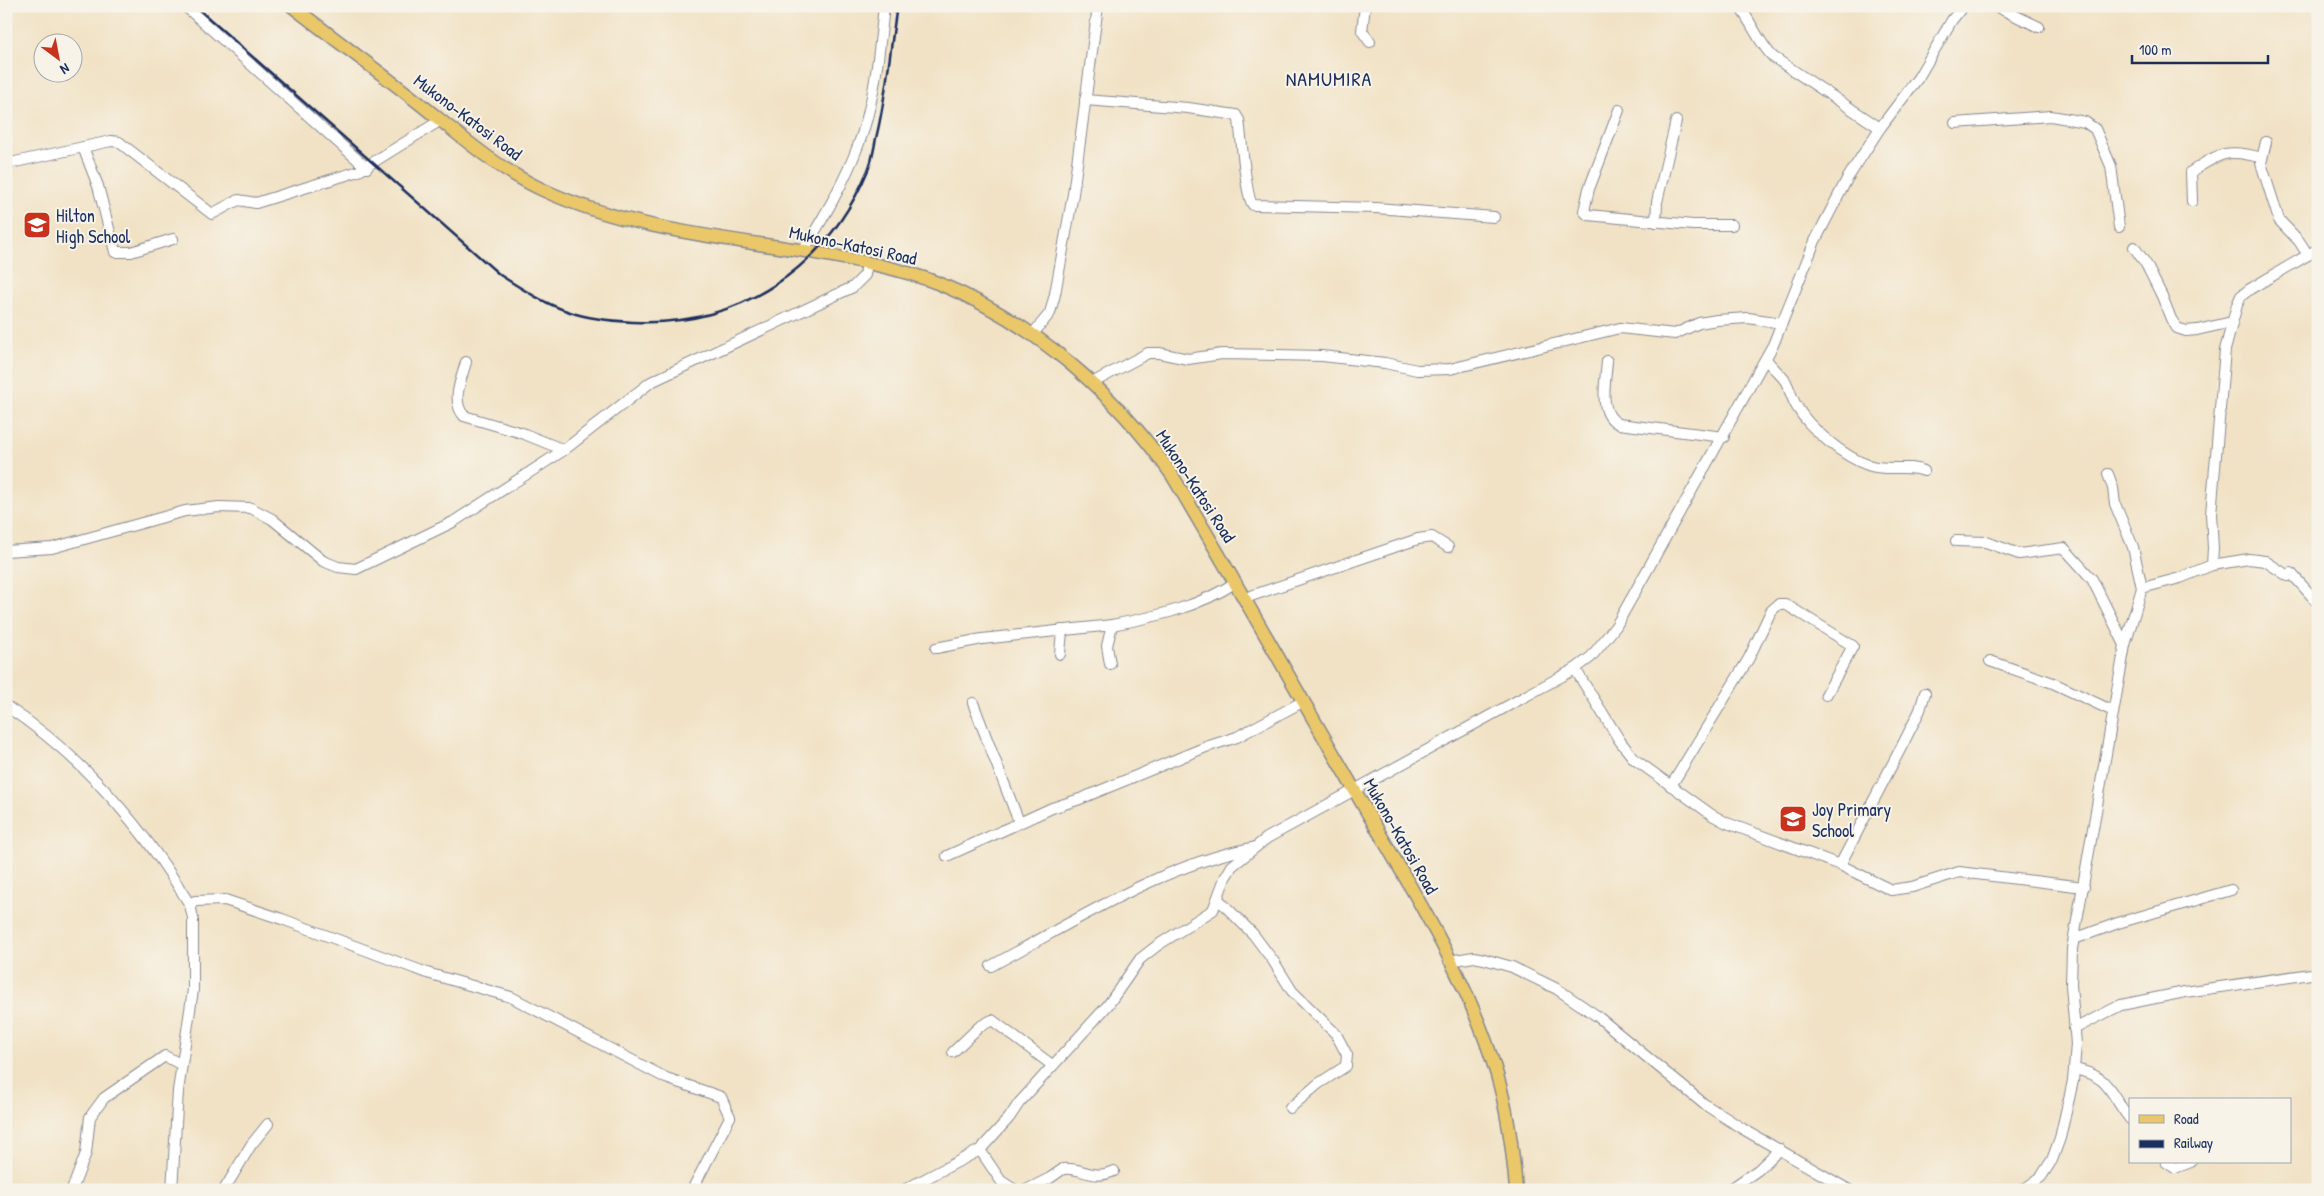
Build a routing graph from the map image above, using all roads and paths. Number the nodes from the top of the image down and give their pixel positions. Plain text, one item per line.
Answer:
1 (185, 6) edge
2 (292, 6) edge
3 (884, 6) edge
4 (1098, 6) edge
5 (1365, 6) edge
6 (1739, 6) edge
7 (1962, 6) edge
8 (1995, 6) edge
9 (2039, 27) dead end
10 (1370, 42) dead end
11 (1085, 100) junction
12 (1619, 110) dead end
13 (441, 120) junction
14 (1676, 121) dead end
15 (1955, 123) dead end
16 (1880, 128) junction
17 (2266, 142) dead end
18 (83, 147) junction
19 (2262, 158) junction
20 (6, 164) edge
21 (367, 168) junction
22 (2192, 201) dead end
23 (1494, 217) dead end
24 (1656, 222) junction
25 (1732, 225) dead end
26 (2119, 227) dead end
27 (173, 240) dead end
28 (2134, 247) dead end
29 (2318, 250) edge
30 (803, 251) junction
31 (2308, 255) junction
32 (867, 264) junction
33 (1782, 322) junction
34 (2232, 322) junction
35 (1032, 335) junction
36 (1766, 359) junction
37 (1607, 361) dead end
38 (466, 362) dead end
39 (1092, 383) junction
40 (1724, 437) junction
41 (564, 450) junction
42 (1924, 470) dead end
43 (2108, 474) dead end
44 (1956, 541) dead end
45 (1448, 547) dead end
46 (6, 551) edge
47 (2212, 565) junction
48 (1236, 582) junction
49 (2142, 588) junction
50 (1245, 598) junction
51 (2318, 603) edge
52 (1112, 625) junction
53 (1062, 630) junction
54 (2125, 645) junction
55 (936, 648) dead end
56 (1060, 654) dead end
57 (1990, 661) dead end
58 (1110, 664) dead end
59 (1575, 669) junction
60 (1924, 693) dead end
61 (1826, 695) dead end
62 (1304, 701) junction
63 (973, 703) dead end
64 (6, 706) edge
65 (2114, 710) junction
66 (1671, 786) junction
67 (1354, 790) junction
68 (1019, 822) junction
69 (1256, 847) junction
70 (947, 856) dead end
71 (1840, 865) junction
72 (2084, 887) junction
73 (2231, 890) dead end
74 (1218, 899) junction
75 (190, 905) junction
76 (2074, 939) junction
77 (1449, 962) junction
78 (990, 966) dead end
79 (2318, 973) edge
80 (2074, 1029) junction
81 (953, 1052) dead end
82 (182, 1065) junction
83 (1052, 1065) junction
84 (2074, 1069) junction
85 (1290, 1108) dead end
86 (2129, 1118) edge
87 (268, 1124) dead end
88 (1780, 1149) junction
89 (980, 1150) junction
90 (2169, 1164) edge
91 (2186, 1164) edge
92 (1114, 1171) dead end
93 (72, 1190) edge
94 (172, 1190) edge
95 (224, 1190) edge
96 (692, 1190) edge
97 (904, 1190) edge
98 (1015, 1190) edge
99 (1026, 1190) edge
100 (1516, 1190) edge
101 (1730, 1190) edge
102 (1848, 1190) edge
103 (2024, 1190) edge

1 - 21 street
2 - 13 main road, Mukono-Katosi Road
3 - 30 street
4 - 11 street
5 - 10 street
6 - 16 street
7 - 16 street
8 - 9 street
11 - 23 street
11 - 35 street
12 - 24 street
13 - 21 street
13 - 30 main road, Mukono-Katosi Road
14 - 24 street
15 - 26 street
16 - 33 street
17 - 19 street
18 - 20 street
18 - 21 street
18 - 27 street
19 - 22 street
19 - 31 street
24 - 25 street
28 - 34 street
29 - 31 street
30 - 32 main road, Mukono-Katosi Road
31 - 34 street
32 - 35 main road, Mukono-Katosi Road
32 - 41 street
33 - 36 street
33 - 39 street
34 - 47 street
35 - 39 main road, Mukono-Katosi Road
36 - 40 street
36 - 42 street
37 - 40 street
38 - 41 street
39 - 48 main road, Mukono-Katosi Road
40 - 59 street
41 - 46 street
43 - 49 street
44 - 54 street
45 - 50 street
47 - 49 street
47 - 51 street
48 - 50 main road, Mukono-Katosi Road
48 - 52 street
49 - 54 street
50 - 62 main road, Mukono-Katosi Road
52 - 53 street
52 - 58 street
53 - 55 street
53 - 56 street
54 - 65 street
57 - 65 street
59 - 66 street
59 - 67 street
60 - 71 street
61 - 66 street
62 - 67 main road, Mukono-Katosi Road
62 - 68 street
63 - 68 street
64 - 75 street
65 - 72 street
66 - 71 street
67 - 69 street
67 - 77 main road, Mukono-Katosi Road
68 - 70 street
69 - 74 street
69 - 78 street
71 - 72 street
72 - 76 street
73 - 76 street
74 - 83 street
74 - 85 street
75 - 82 street
75 - 96 street
76 - 80 street
77 - 88 street
77 - 100 main road, Mukono-Katosi Road
79 - 80 street
80 - 84 street
81 - 83 street
82 - 93 street
82 - 94 street
83 - 89 street
84 - 86 street
84 - 103 street
87 - 95 street
88 - 101 street
88 - 102 street
89 - 97 street
89 - 98 street
90 - 91 street
92 - 99 street

